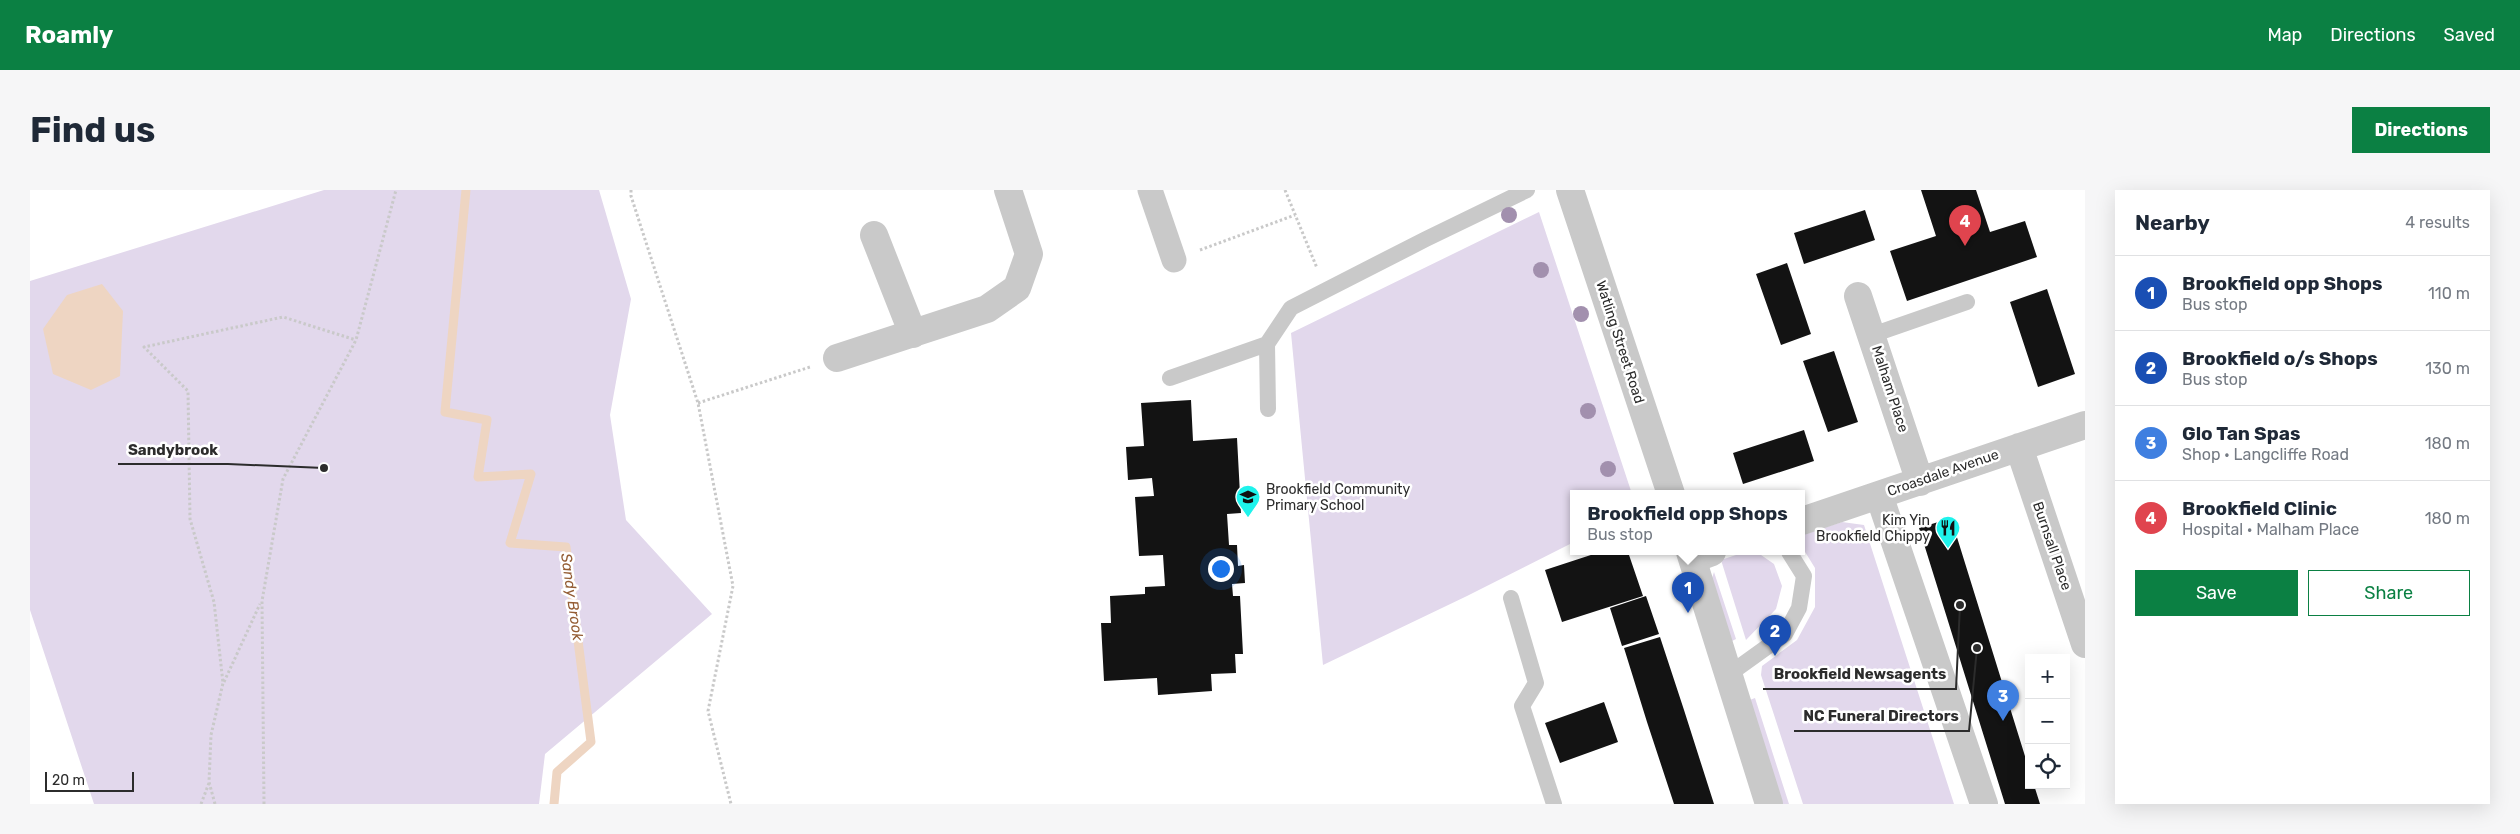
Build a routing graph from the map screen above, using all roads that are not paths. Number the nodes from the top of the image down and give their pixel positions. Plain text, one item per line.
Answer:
1 (1008, 190) edge
2 (1150, 190) edge
3 (1527, 190) edge
4 (1570, 190) edge
5 (874, 235) dead end
6 (1174, 260) road end
7 (1858, 296) dead end
8 (1967, 302) dead end
9 (913, 334) junction
10 (1872, 335) junction
11 (1267, 344) junction
12 (837, 358) road end
13 (1170, 378) dead end
14 (1268, 409) dead end
15 (2085, 425) edge
16 (2019, 447) junction
17 (1920, 482) junction
18 (1670, 490) edge
19 (1879, 495) junction
20 (1805, 520) edge
21 (1699, 555) edge
22 (1791, 555) edge
23 (1511, 598) dead end
24 (2085, 644) edge
25 (1728, 675) junction
26 (1554, 804) edge
27 (1769, 804) edge
28 (1984, 804) edge

1 - 9 street
2 - 6 street
3 - 11 lane
4 - 18 street, Watling Street Road
5 - 9 street
7 - 10 street, Malham Place
8 - 10 lane
9 - 12 street
10 - 17 street, Malham Place
11 - 13 lane
11 - 14 lane
15 - 16 street, Croasdale Avenue
16 - 17 street, Croasdale Avenue
16 - 24 street, Burnsall Place
17 - 19 street, Croasdale Avenue
19 - 20 street, Croasdale Avenue
19 - 28 street
21 - 25 street
22 - 25 lane
23 - 26 lane
25 - 27 street

